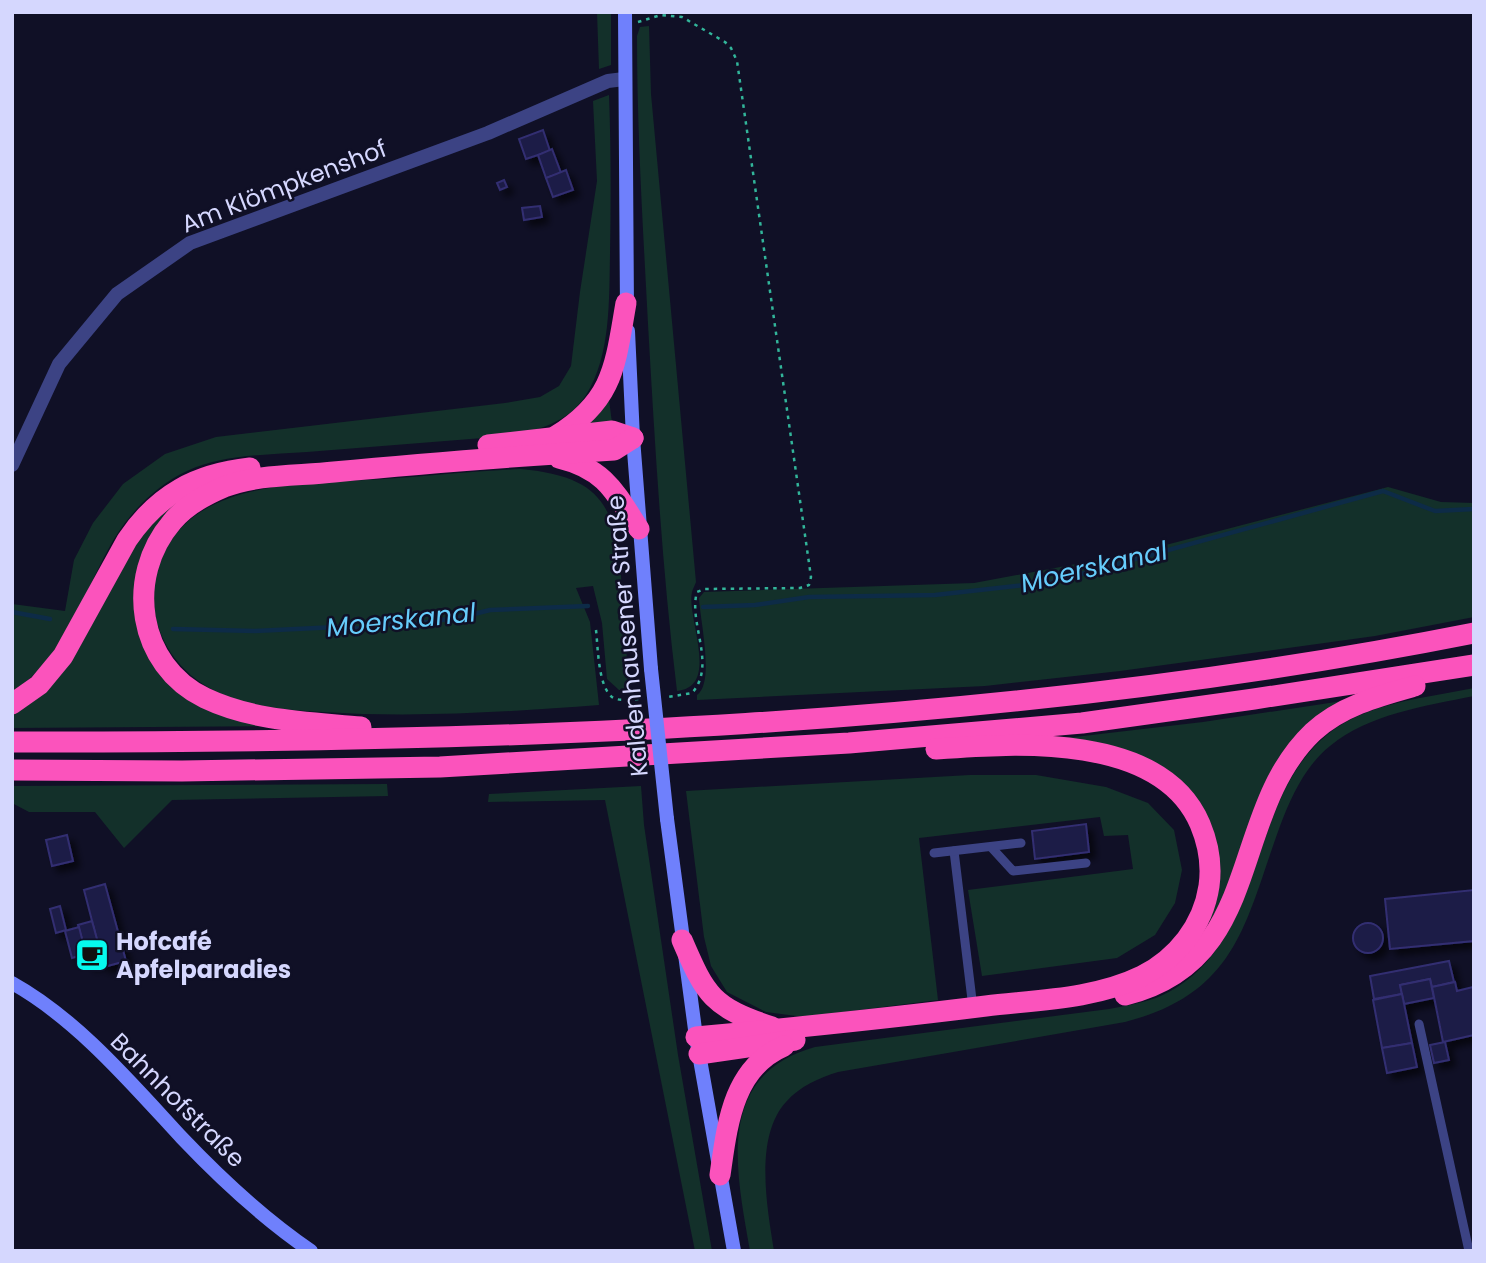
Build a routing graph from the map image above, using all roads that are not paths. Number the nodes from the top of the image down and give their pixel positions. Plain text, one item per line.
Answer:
1 (625, 18) edge
2 (624, 79) junction
3 (626, 303) junction
4 (554, 438) junction
5 (633, 438) junction
6 (540, 455) junction
7 (12, 465) edge
8 (639, 529) junction
9 (1474, 633) edge
10 (1474, 667) edge
11 (12, 704) edge
12 (467, 736) junction
13 (12, 742) edge
14 (849, 743) junction
15 (12, 770) edge
16 (1021, 843) dead end
17 (990, 846) junction
18 (954, 850) junction
19 (934, 853) dead end
20 (1086, 863) dead end
21 (682, 940) junction
22 (12, 982) edge
23 (973, 1007) junction
24 (1419, 1024) dead end
25 (777, 1029) junction
26 (799, 1039) junction
27 (698, 1046) junction
28 (720, 1175) junction
29 (311, 1251) edge
30 (734, 1251) edge
31 (1469, 1251) edge

1 - 2 main road, Kaldenhausener Straße
2 - 3 main road, Kaldenhausener Straße
2 - 7 street, Am Klömpkenshof
3 - 4 highway
3 - 5 main road, Kaldenhausener Straße
4 - 5 highway
4 - 11 highway
5 - 6 highway
5 - 8 main road, Kaldenhausener Straße
6 - 8 highway
6 - 12 highway
8 - 21 main road, Kaldenhausener Straße, bridge
9 - 12 highway
10 - 14 highway
10 - 26 highway
12 - 13 highway
14 - 15 highway
14 - 23 highway
16 - 17 lane
17 - 18 lane
17 - 20 lane
18 - 19 lane
18 - 23 lane
21 - 25 highway
21 - 27 main road, Kaldenhausener Straße
22 - 29 main road, Bahnhofstraße
23 - 25 highway
24 - 31 lane
25 - 27 highway
26 - 27 highway
26 - 28 highway
27 - 28 main road, Kaldenhausener Straße
28 - 30 main road, Kaldenhausener Straße

